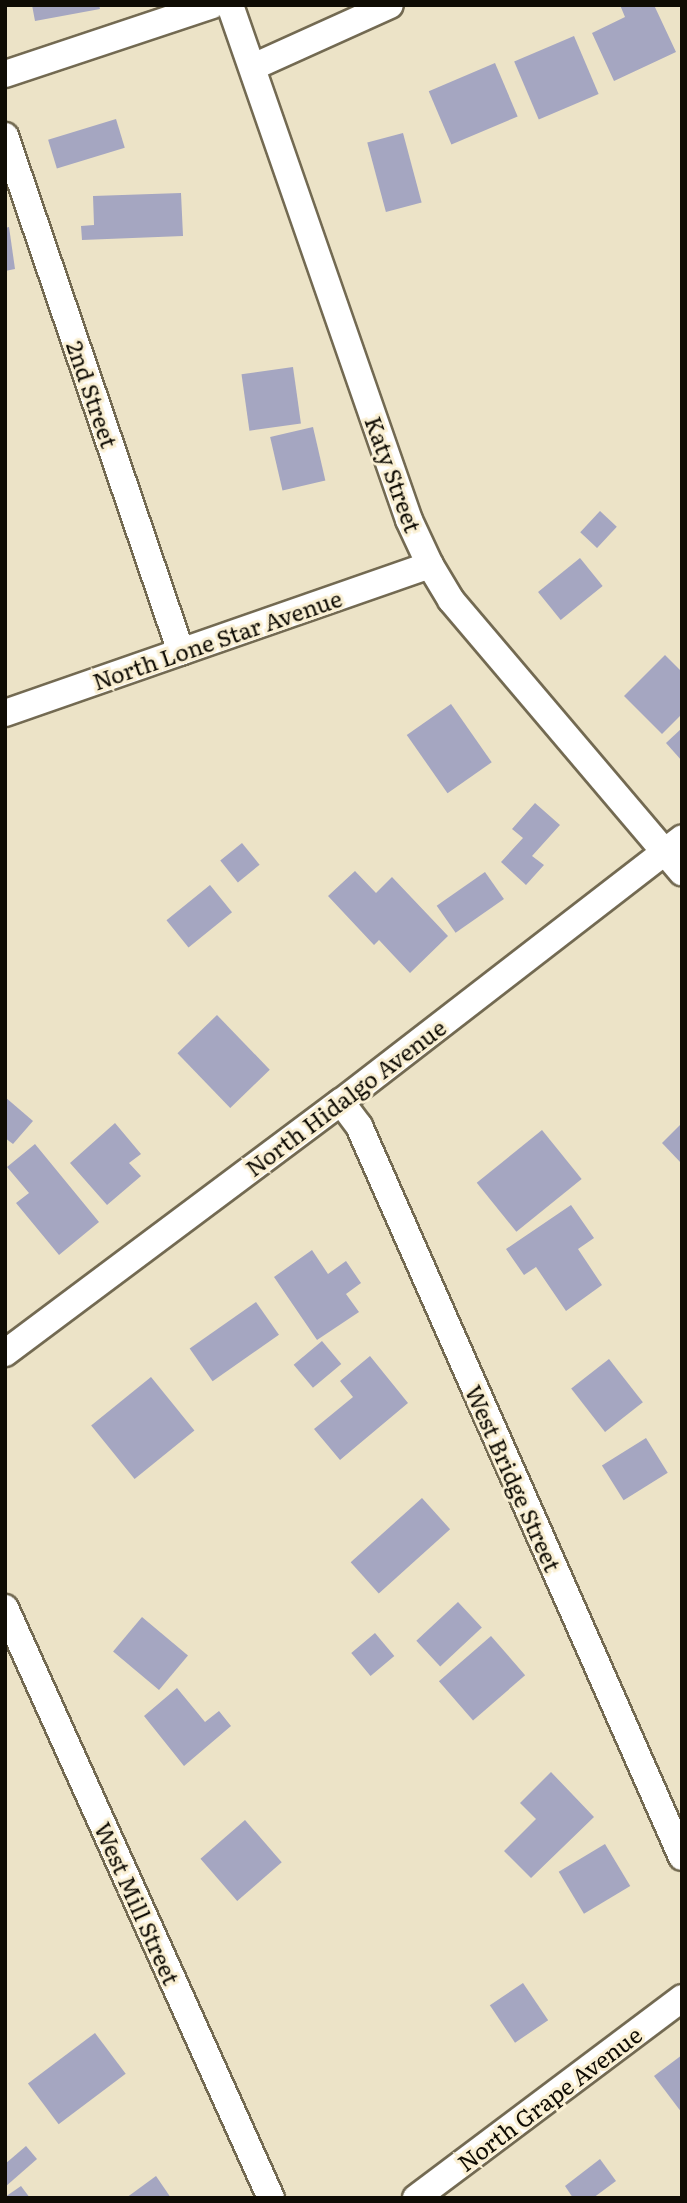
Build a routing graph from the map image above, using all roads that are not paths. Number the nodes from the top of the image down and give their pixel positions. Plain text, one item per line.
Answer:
1 (212, 5) edge
2 (230, 5) edge
3 (390, 5) edge
4 (253, 67) junction
5 (5, 74) edge
6 (5, 136) edge
7 (430, 565) junction
8 (181, 652) junction
9 (5, 713) edge
10 (674, 844) edge
11 (682, 872) edge
12 (341, 1102) junction
13 (5, 1353) edge
14 (5, 1608) edge
15 (682, 1857) edge
16 (682, 1998) edge
17 (271, 2198) edge
18 (416, 2198) edge

1 - 5 street
2 - 4 street, Katy Street
3 - 4 street
4 - 7 street, Katy Street
6 - 8 street, 2nd Street
7 - 8 street, North Lone Star Avenue
7 - 10 street, Katy Street
8 - 9 street, North Lone Star Avenue
10 - 11 street, Katy Street
10 - 12 street, North Hidalgo Avenue
12 - 13 street, North Hidalgo Avenue
12 - 15 street, West Bridge Street
14 - 17 street, West Mill Street
16 - 18 street, North Grape Avenue

